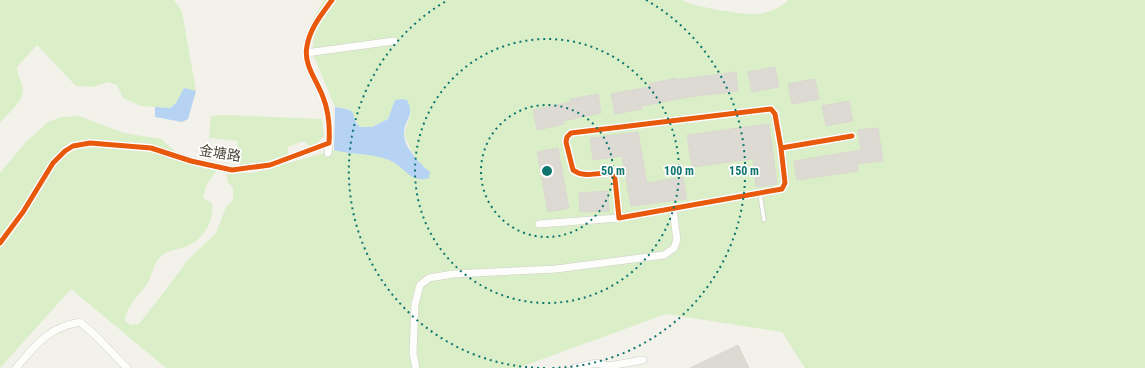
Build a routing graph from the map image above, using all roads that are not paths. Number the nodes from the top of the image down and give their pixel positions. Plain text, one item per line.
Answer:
1 (332, 0) edge
2 (394, 41) dead end
3 (306, 53) junction
4 (852, 136) dead end
5 (329, 143) junction
6 (781, 148) junction
7 (328, 153) dead end
8 (760, 194) junction
9 (673, 209) junction
10 (619, 218) junction
11 (764, 220) dead end
12 (539, 224) dead end
13 (0, 243) edge
14 (643, 360) dead end
15 (16, 368) edge
16 (126, 368) edge
17 (416, 368) edge
18 (575, 368) edge

1 - 3 street
2 - 3 street
3 - 5 street
4 - 6 street
5 - 7 street
5 - 13 street, 金塘路
6 - 8 street
6 - 10 street
8 - 9 street
8 - 11 lane
9 - 10 street
9 - 17 street
10 - 12 street
14 - 18 street
15 - 16 street

